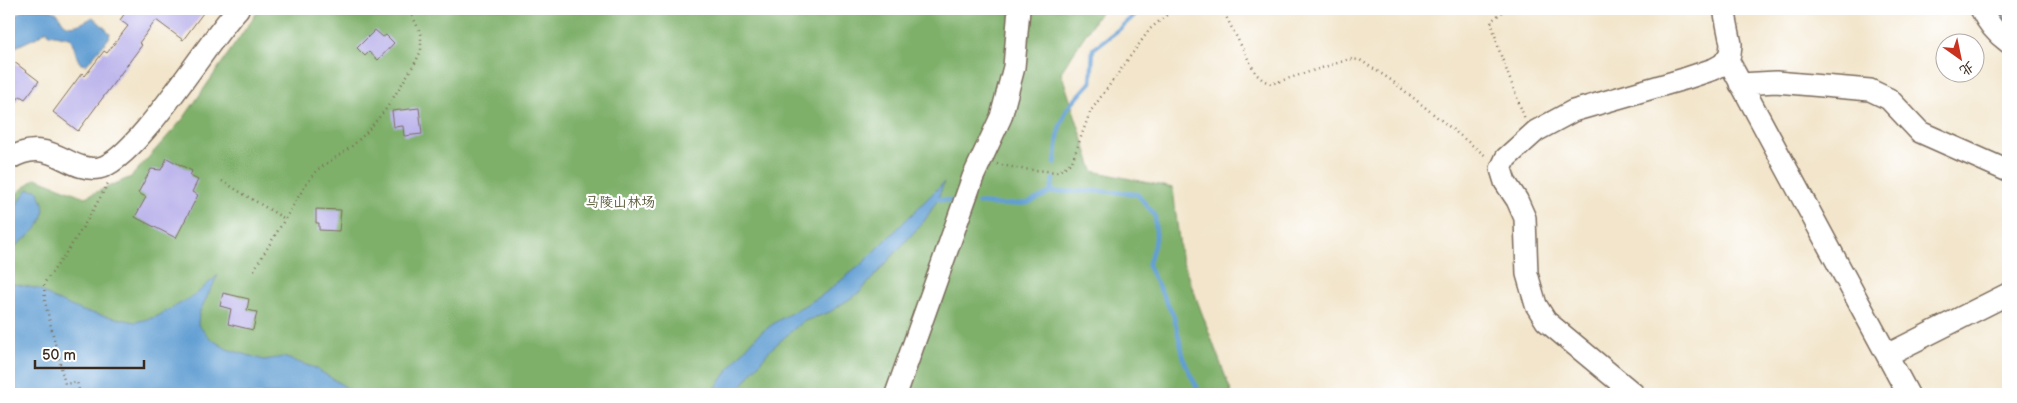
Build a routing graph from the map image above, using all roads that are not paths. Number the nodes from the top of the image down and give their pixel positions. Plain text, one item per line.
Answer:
1 (238, 9) edge
2 (1019, 9) edge
3 (1724, 9) edge
4 (1981, 9) edge
5 (2008, 42) edge
6 (1726, 58) junction
7 (1740, 84) junction
8 (9, 159) edge
9 (2008, 171) edge
10 (2008, 294) edge
11 (1887, 355) junction
12 (896, 394) edge
13 (1634, 394) edge
14 (1908, 394) edge

1 - 8 street
2 - 12 street
3 - 6 street
4 - 5 street
6 - 7 street
6 - 13 street
7 - 9 street
7 - 11 street
10 - 11 street
11 - 14 street

